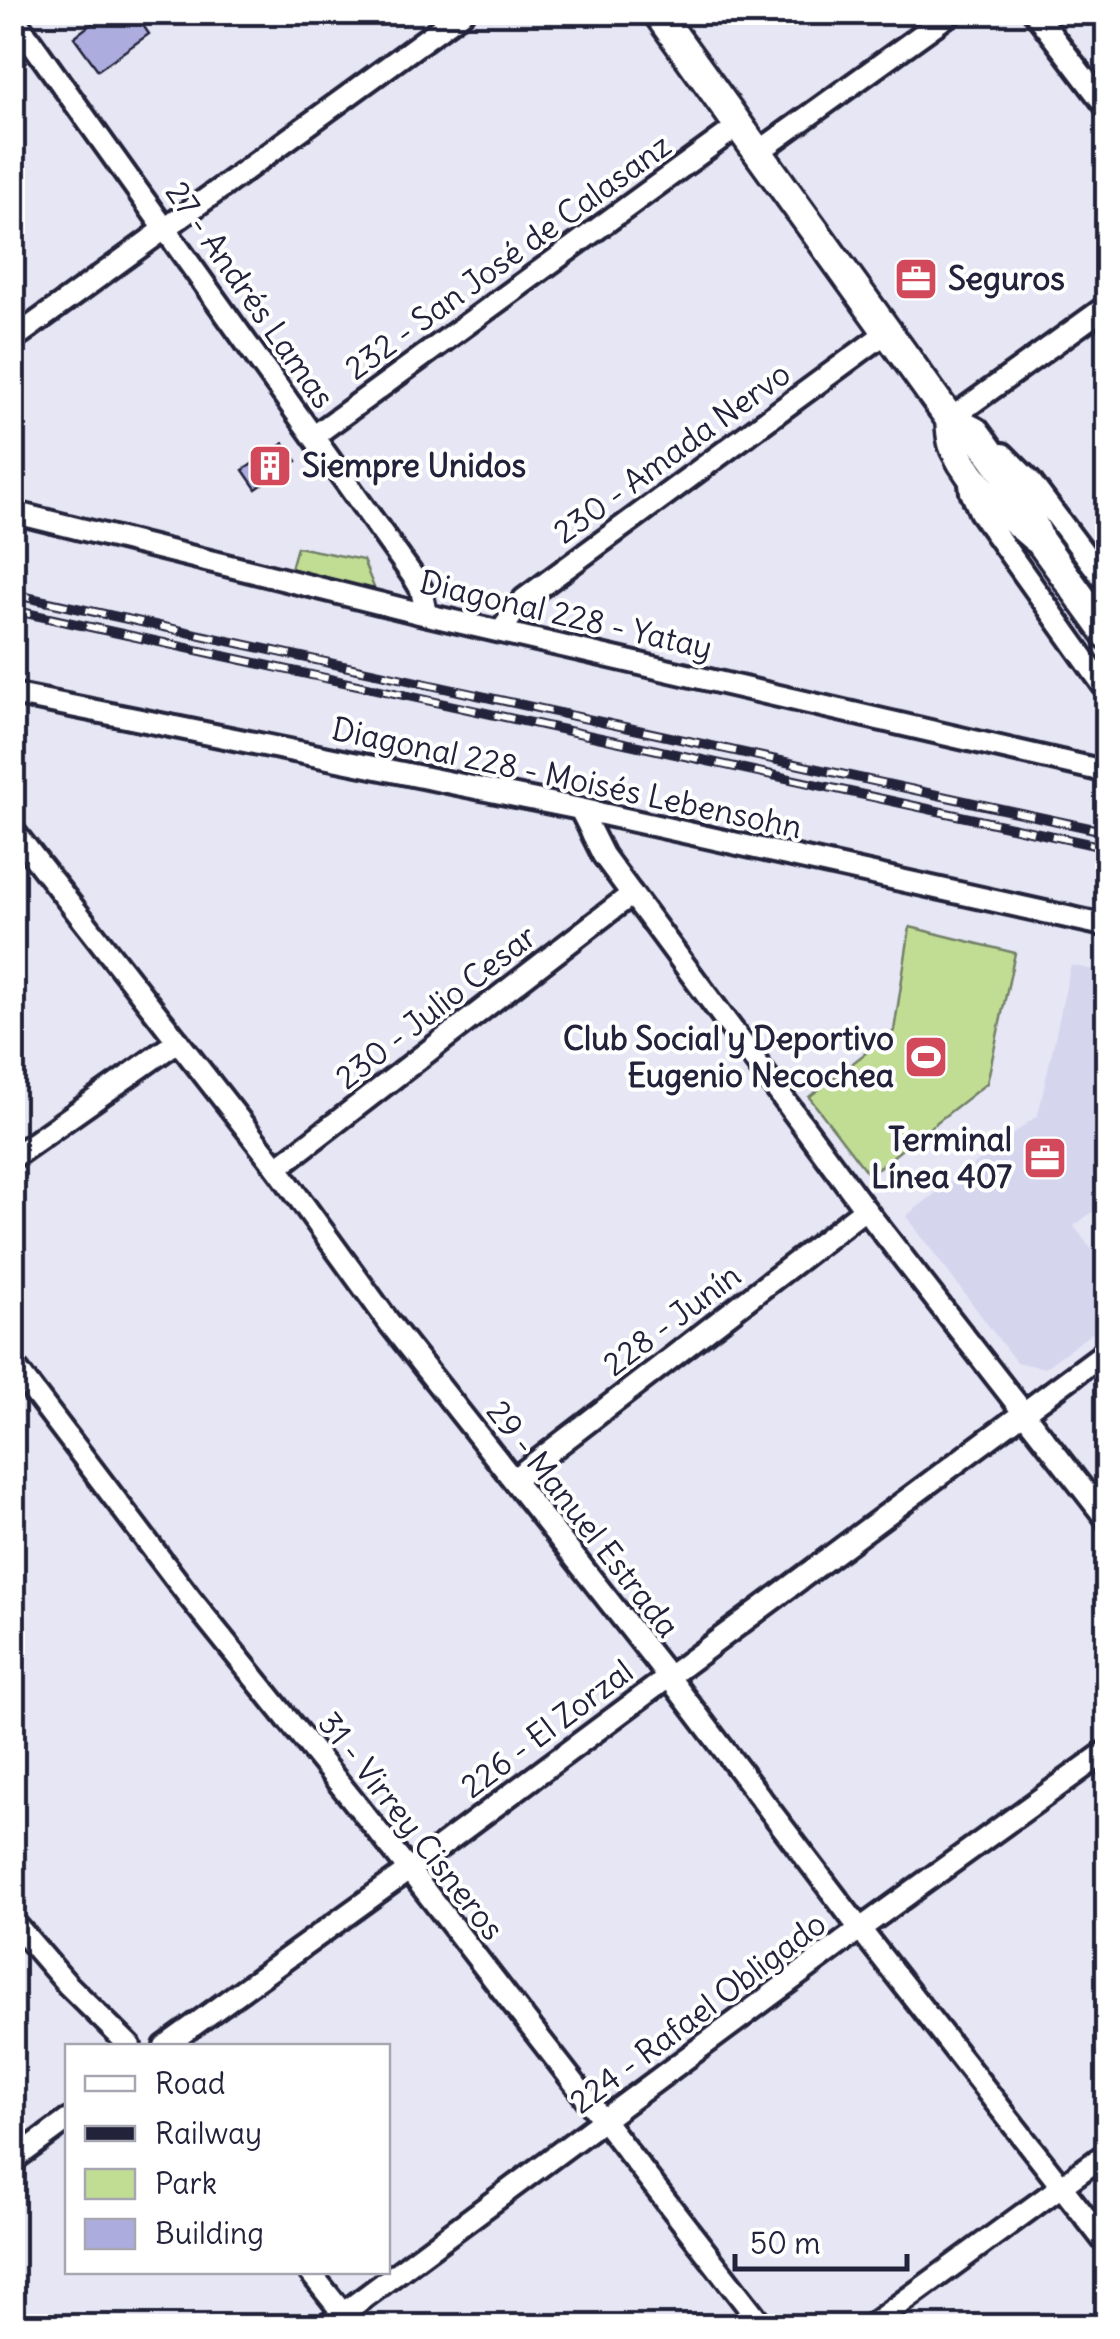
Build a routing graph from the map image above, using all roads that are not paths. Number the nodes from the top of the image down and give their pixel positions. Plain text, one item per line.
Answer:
1 (463, 12) edge
2 (657, 12) edge
3 (953, 12) edge
4 (1034, 12) edge
5 (14, 14) edge
6 (1108, 109) edge
7 (738, 126) junction
8 (757, 153) junction
9 (166, 228) junction
10 (1108, 306) edge
11 (887, 332) junction
12 (12, 340) edge
13 (950, 420) junction
14 (314, 436) junction
15 (984, 444) junction
16 (968, 469) junction
17 (12, 512) edge
18 (1040, 541) junction
19 (1108, 585) edge
20 (426, 614) junction
21 (500, 630) junction
22 (1108, 635) edge
23 (1108, 692) edge
24 (12, 694) edge
25 (1108, 772) edge
26 (580, 809) junction
27 (12, 829) edge
28 (632, 894) junction
29 (1108, 926) edge
30 (178, 1042) junction
31 (12, 1158) edge
32 (276, 1168) junction
33 (866, 1210) junction
34 (1108, 1350) edge
35 (12, 1363) edge
36 (1022, 1413) junction
37 (514, 1479) junction
38 (1108, 1520) edge
39 (668, 1676) junction
40 (1108, 1750) edge
41 (409, 1870) junction
42 (12, 1920) edge
43 (860, 1929) junction
44 (128, 2044) edge
45 (168, 2044) edge
46 (65, 2122) edge
47 (603, 2122) junction
48 (1108, 2152) edge
49 (12, 2161) edge
50 (1062, 2186) junction
51 (1108, 2246) edge
52 (311, 2274) edge
53 (341, 2322) edge
54 (762, 2326) edge
55 (870, 2326) edge

1 - 9 street
2 - 7 main road
3 - 8 street
4 - 6 street
5 - 9 street, 27 - Andrés Lamas
7 - 8 main road
7 - 14 street, 232 - San José de Calasanz
8 - 11 main road
9 - 12 street
9 - 14 street, 27 - Andrés Lamas
10 - 13 street
11 - 13 main road
11 - 21 street, 230 - Amada Nervo
13 - 15 main road
13 - 16 main road
14 - 20 street, 27 - Andrés Lamas
15 - 18 main road
15 - 19 street
16 - 18 main road
16 - 23 street
17 - 20 street, Diagonal 228 - Yatay
18 - 22 main road
20 - 21 street, Diagonal 228 - Yatay
21 - 25 street, Diagonal 228 - Yatay
24 - 26 street, Diagonal 228 - Moisés Lebensohn
26 - 28 street
26 - 29 street, Diagonal 228 - Moisés Lebensohn
27 - 30 street, 29 - Manuel Estrada
28 - 32 street, 230 - Julio Cesar
28 - 33 street
30 - 31 street
30 - 32 street, 29 - Manuel Estrada
32 - 37 street, 29 - Manuel Estrada
33 - 36 street
33 - 37 street, 228 - Junín
34 - 36 street, 226 - El Zorzal
35 - 41 street, 31 - Virrey Cisneros
36 - 38 street
36 - 39 street, 226 - El Zorzal
37 - 39 street, 29 - Manuel Estrada
39 - 41 street, 226 - El Zorzal
39 - 43 street, 29 - Manuel Estrada
40 - 43 street, 224 - Rafael Obligado
41 - 45 street, 226 - El Zorzal
41 - 47 street, 31 - Virrey Cisneros
42 - 44 street
43 - 47 street, 224 - Rafael Obligado
43 - 50 street, 29 - Manuel Estrada
46 - 49 street
47 - 53 street, 224 - Rafael Obligado
47 - 54 street, 31 - Virrey Cisneros
48 - 50 street
50 - 51 street, 29 - Manuel Estrada
50 - 55 street
52 - 53 street

